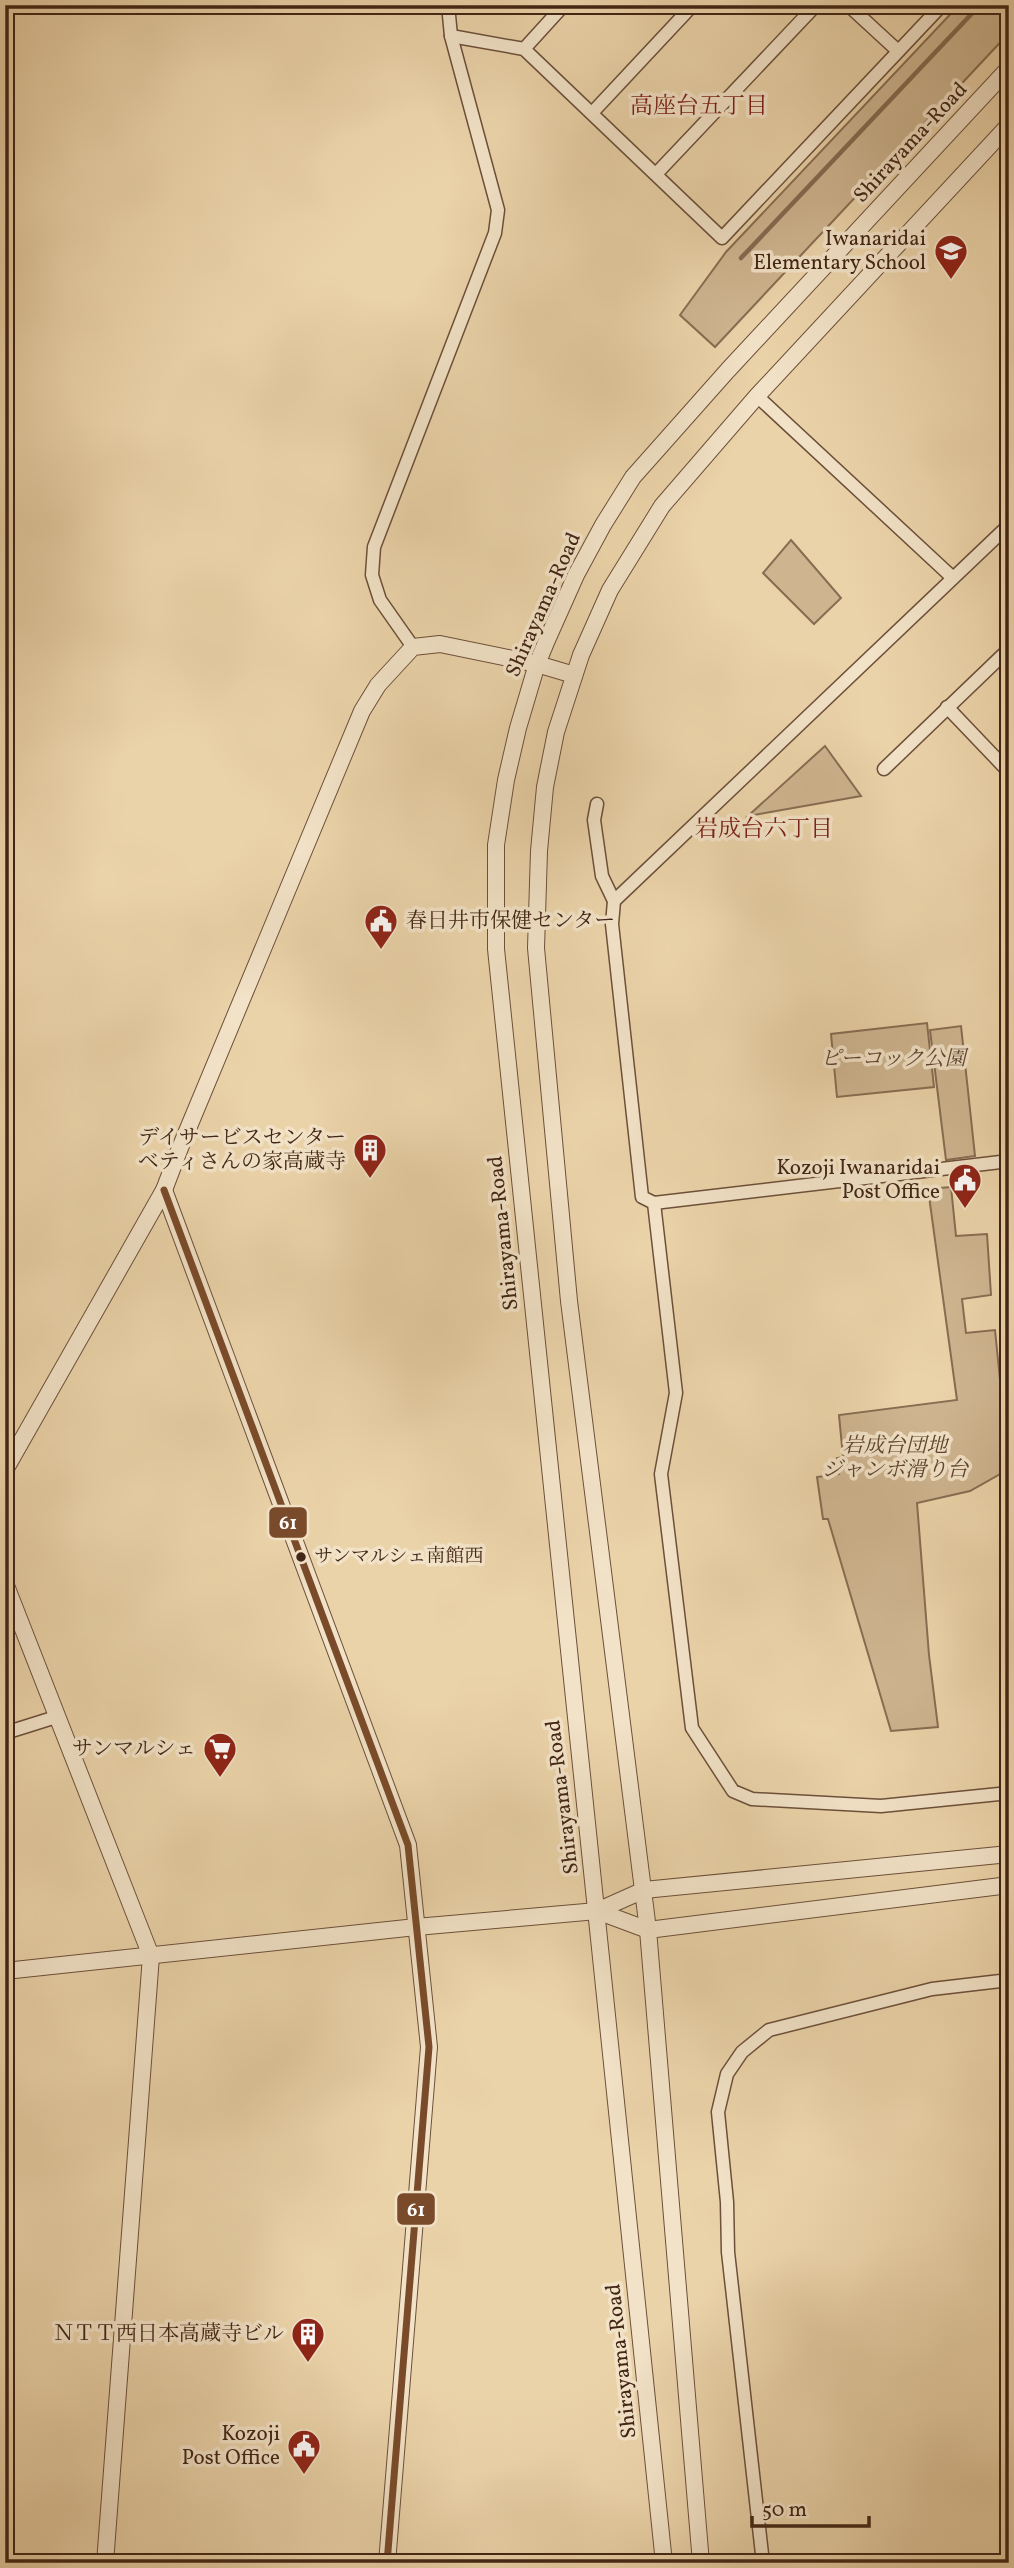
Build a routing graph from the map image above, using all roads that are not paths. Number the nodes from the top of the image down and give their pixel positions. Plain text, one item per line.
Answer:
1 (448, 5) edge
2 (564, 5) edge
3 (693, 5) edge
4 (816, 5) edge
5 (848, 5) edge
6 (942, 5) edge
7 (451, 36) junction
8 (524, 49) junction
9 (898, 51) junction
10 (1009, 68) edge
11 (592, 113) junction
12 (1009, 125) edge
13 (656, 174) junction
14 (757, 396) junction
15 (1009, 525) edge
16 (953, 578) junction
17 (412, 647) junction
18 (1009, 649) edge
19 (537, 664) junction
20 (573, 676) junction
21 (947, 707) junction
22 (884, 769) dead end
23 (1009, 772) edge
24 (597, 804) dead end
25 (614, 901) junction
26 (1009, 1161) edge
27 (164, 1190) junction
28 (654, 1203) junction
29 (5, 1470) edge
30 (5, 1583) edge
31 (56, 1717) junction
32 (5, 1733) edge
33 (1009, 1793) edge
34 (1009, 1854) edge
35 (1009, 1885) edge
36 (643, 1890) junction
37 (597, 1911) junction
38 (416, 1927) junction
39 (648, 1930) junction
40 (151, 1956) junction
41 (5, 1971) edge
42 (1009, 1980) edge
43 (105, 2563) edge
44 (387, 2563) edge
45 (664, 2563) edge
46 (701, 2563) edge
47 (763, 2563) edge

1 - 7 street
2 - 8 street
3 - 11 street
4 - 13 street
5 - 9 street
6 - 9 street
7 - 8 street
7 - 17 street
8 - 11 street
9 - 13 street
10 - 19 street, Shirayama-Road
11 - 13 street
12 - 14 street
14 - 16 street
14 - 20 street
15 - 16 street
16 - 25 street
17 - 19 street
17 - 27 street
18 - 21 street
19 - 20 street
19 - 37 street, Shirayama-Road
20 - 36 street
21 - 22 street
21 - 23 street
24 - 25 street
25 - 28 street
26 - 28 street
27 - 29 street
27 - 38 street
28 - 33 street
30 - 31 street
31 - 32 street
31 - 40 street
34 - 36 street
35 - 39 street
36 - 37 street
36 - 39 street
37 - 38 street
37 - 39 street
37 - 45 street, Shirayama-Road
38 - 40 street
38 - 44 street
39 - 46 street
40 - 41 street
40 - 43 street
42 - 47 street

